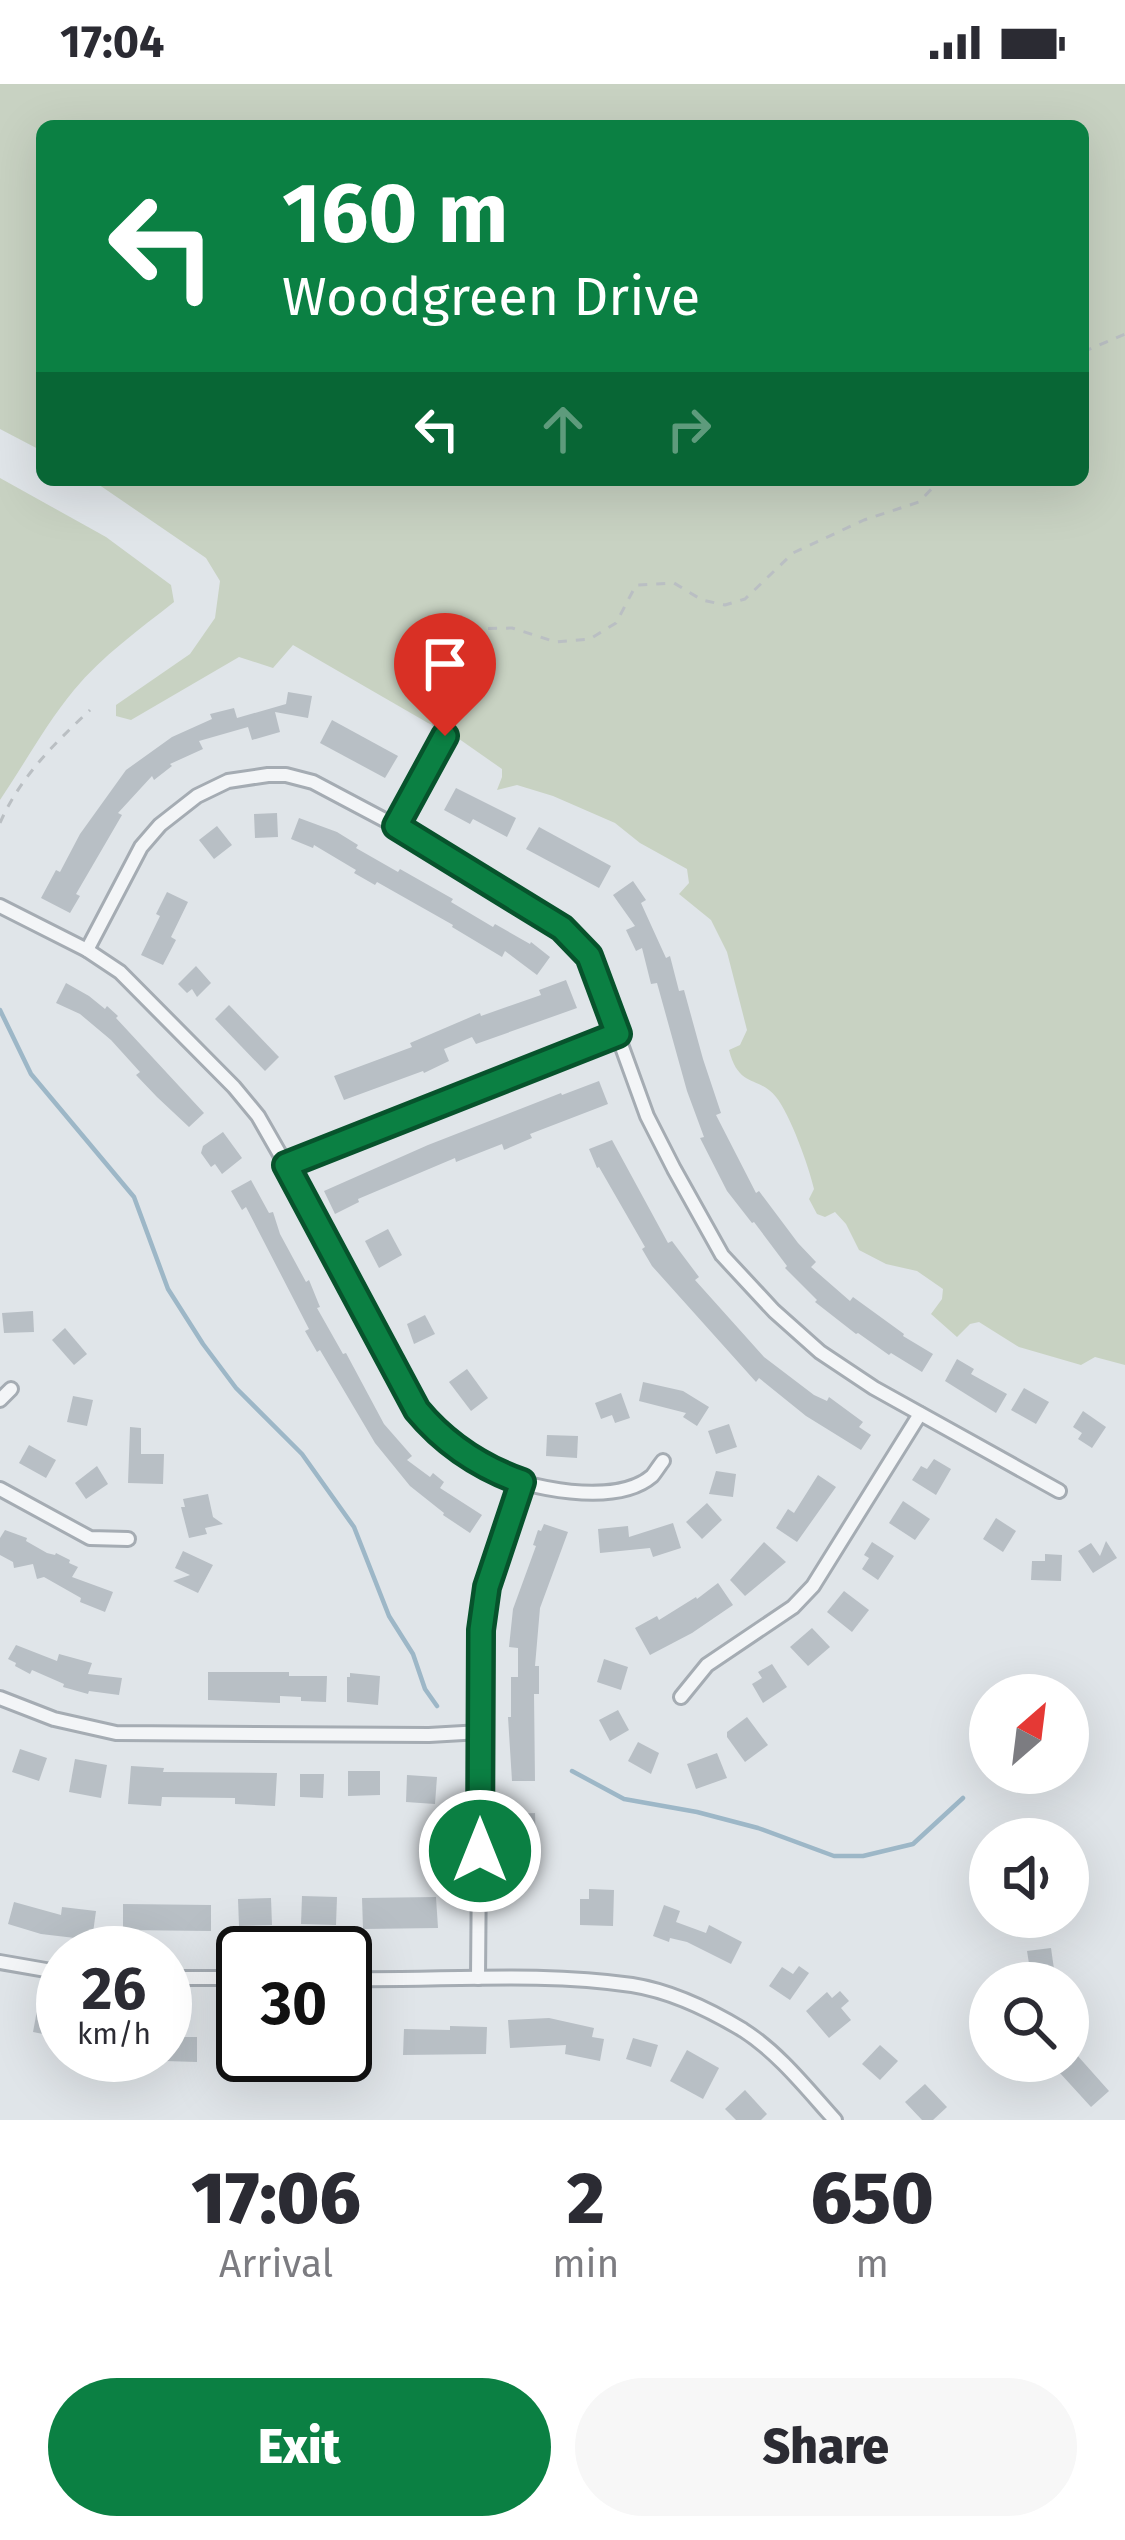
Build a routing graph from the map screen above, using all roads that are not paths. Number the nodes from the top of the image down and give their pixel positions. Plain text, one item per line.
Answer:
1 (439, 732) road end
2 (396, 826) junction
3 (0, 906) edge
4 (87, 950) junction
5 (618, 1034) junction
6 (286, 1165) junction
7 (11, 1389) dead end
8 (0, 1400) edge
9 (920, 1414) junction
10 (663, 1461) dead end
11 (522, 1482) junction
12 (0, 1489) edge
13 (1059, 1492) dead end
14 (128, 1539) dead end
15 (681, 1697) dead end
16 (0, 1698) edge
17 (481, 1732) junction
18 (2, 1963) edge
19 (36, 1969) edge
20 (478, 1978) junction
21 (372, 1979) edge
22 (0, 1982) edge
23 (836, 2120) edge

1 - 2 street
2 - 4 street
2 - 5 street
3 - 4 street
4 - 6 street
5 - 6 street
5 - 9 street
6 - 11 street
7 - 8 street
9 - 13 street
9 - 15 street
10 - 11 street
11 - 17 street
12 - 14 street
16 - 17 street
17 - 20 street
18 - 19 street
18 - 22 street
20 - 21 street
20 - 23 street

